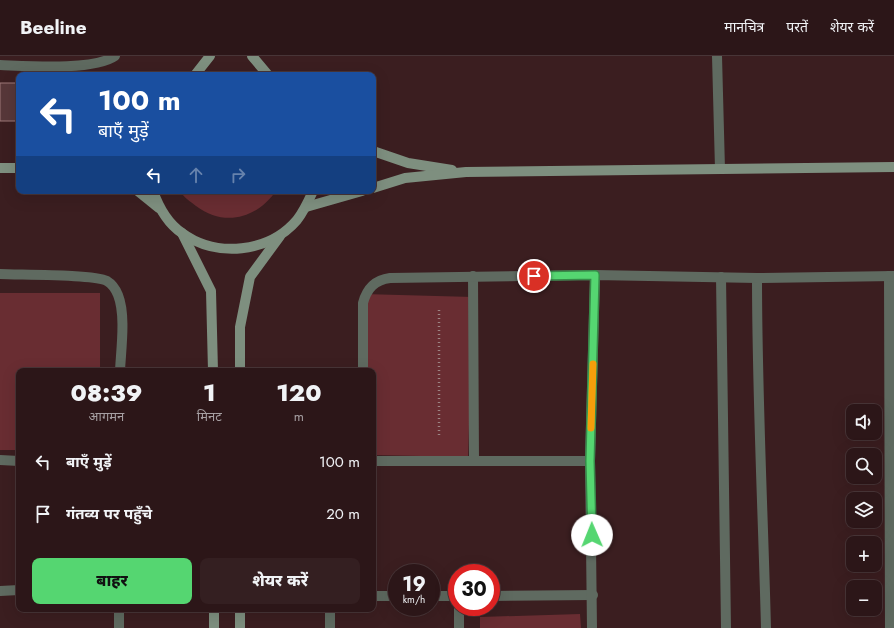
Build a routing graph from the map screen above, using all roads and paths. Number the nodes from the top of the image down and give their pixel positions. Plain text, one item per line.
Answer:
1 (115, 56) edge
2 (210, 56) edge
3 (252, 56) edge
4 (717, 56) edge
5 (0, 65) edge
6 (197, 72) edge
7 (265, 72) edge
8 (376, 152) edge
9 (894, 167) edge
10 (0, 168) edge
11 (16, 168) edge
12 (720, 169) junction
13 (466, 172) junction
14 (376, 187) edge
15 (142, 194) edge
16 (154, 194) edge
17 (312, 194) edge
18 (352, 194) edge
19 (306, 207) junction
20 (159, 208) junction
21 (283, 233) junction
22 (182, 234) junction
23 (0, 274) edge
24 (595, 275) junction
25 (473, 276) junction
26 (892, 276) edge
27 (721, 277) junction
28 (757, 278) junction
29 (439, 310) dead end
30 (120, 368) edge
31 (213, 368) edge
32 (240, 368) edge
33 (363, 368) edge
34 (439, 435) dead end
35 (0, 460) edge
36 (16, 461) edge
37 (376, 461) edge
38 (474, 461) junction
39 (590, 461) junction
40 (892, 472) edge
41 (16, 590) edge
42 (0, 591) edge
43 (592, 595) junction
44 (376, 596) edge
45 (388, 596) edge
46 (500, 596) edge
47 (892, 603) edge
48 (119, 612) edge
49 (214, 612) edge
50 (240, 612) edge
51 (330, 612) edge
52 (459, 616) edge
53 (119, 628) edge
54 (214, 628) edge
55 (240, 628) edge
56 (330, 628) edge
57 (459, 628) edge
58 (592, 628) edge
59 (726, 628) edge
60 (766, 628) edge
61 (890, 628) edge

1 - 5 street
2 - 6 main road
3 - 7 main road
4 - 12 street
8 - 13 main road
9 - 12 main road
10 - 11 main road
12 - 13 main road
13 - 14 main road
15 - 20 main road
16 - 20 main road
17 - 19 main road
18 - 19 main road
19 - 21 main road
20 - 22 main road
21 - 22 main road
21 - 32 main road
22 - 31 main road
23 - 30 street
24 - 25 street
24 - 27 street
24 - 39 street
25 - 33 street
25 - 38 street
26 - 28 street
26 - 40 street
27 - 28 street
27 - 59 street
28 - 60 street
29 - 34 path
35 - 36 street
37 - 38 street
38 - 39 street
39 - 43 street
40 - 47 street
41 - 42 street
43 - 46 street
43 - 58 street
44 - 45 street
47 - 61 street
48 - 53 street
49 - 54 main road
50 - 55 main road
51 - 56 street
52 - 57 street

